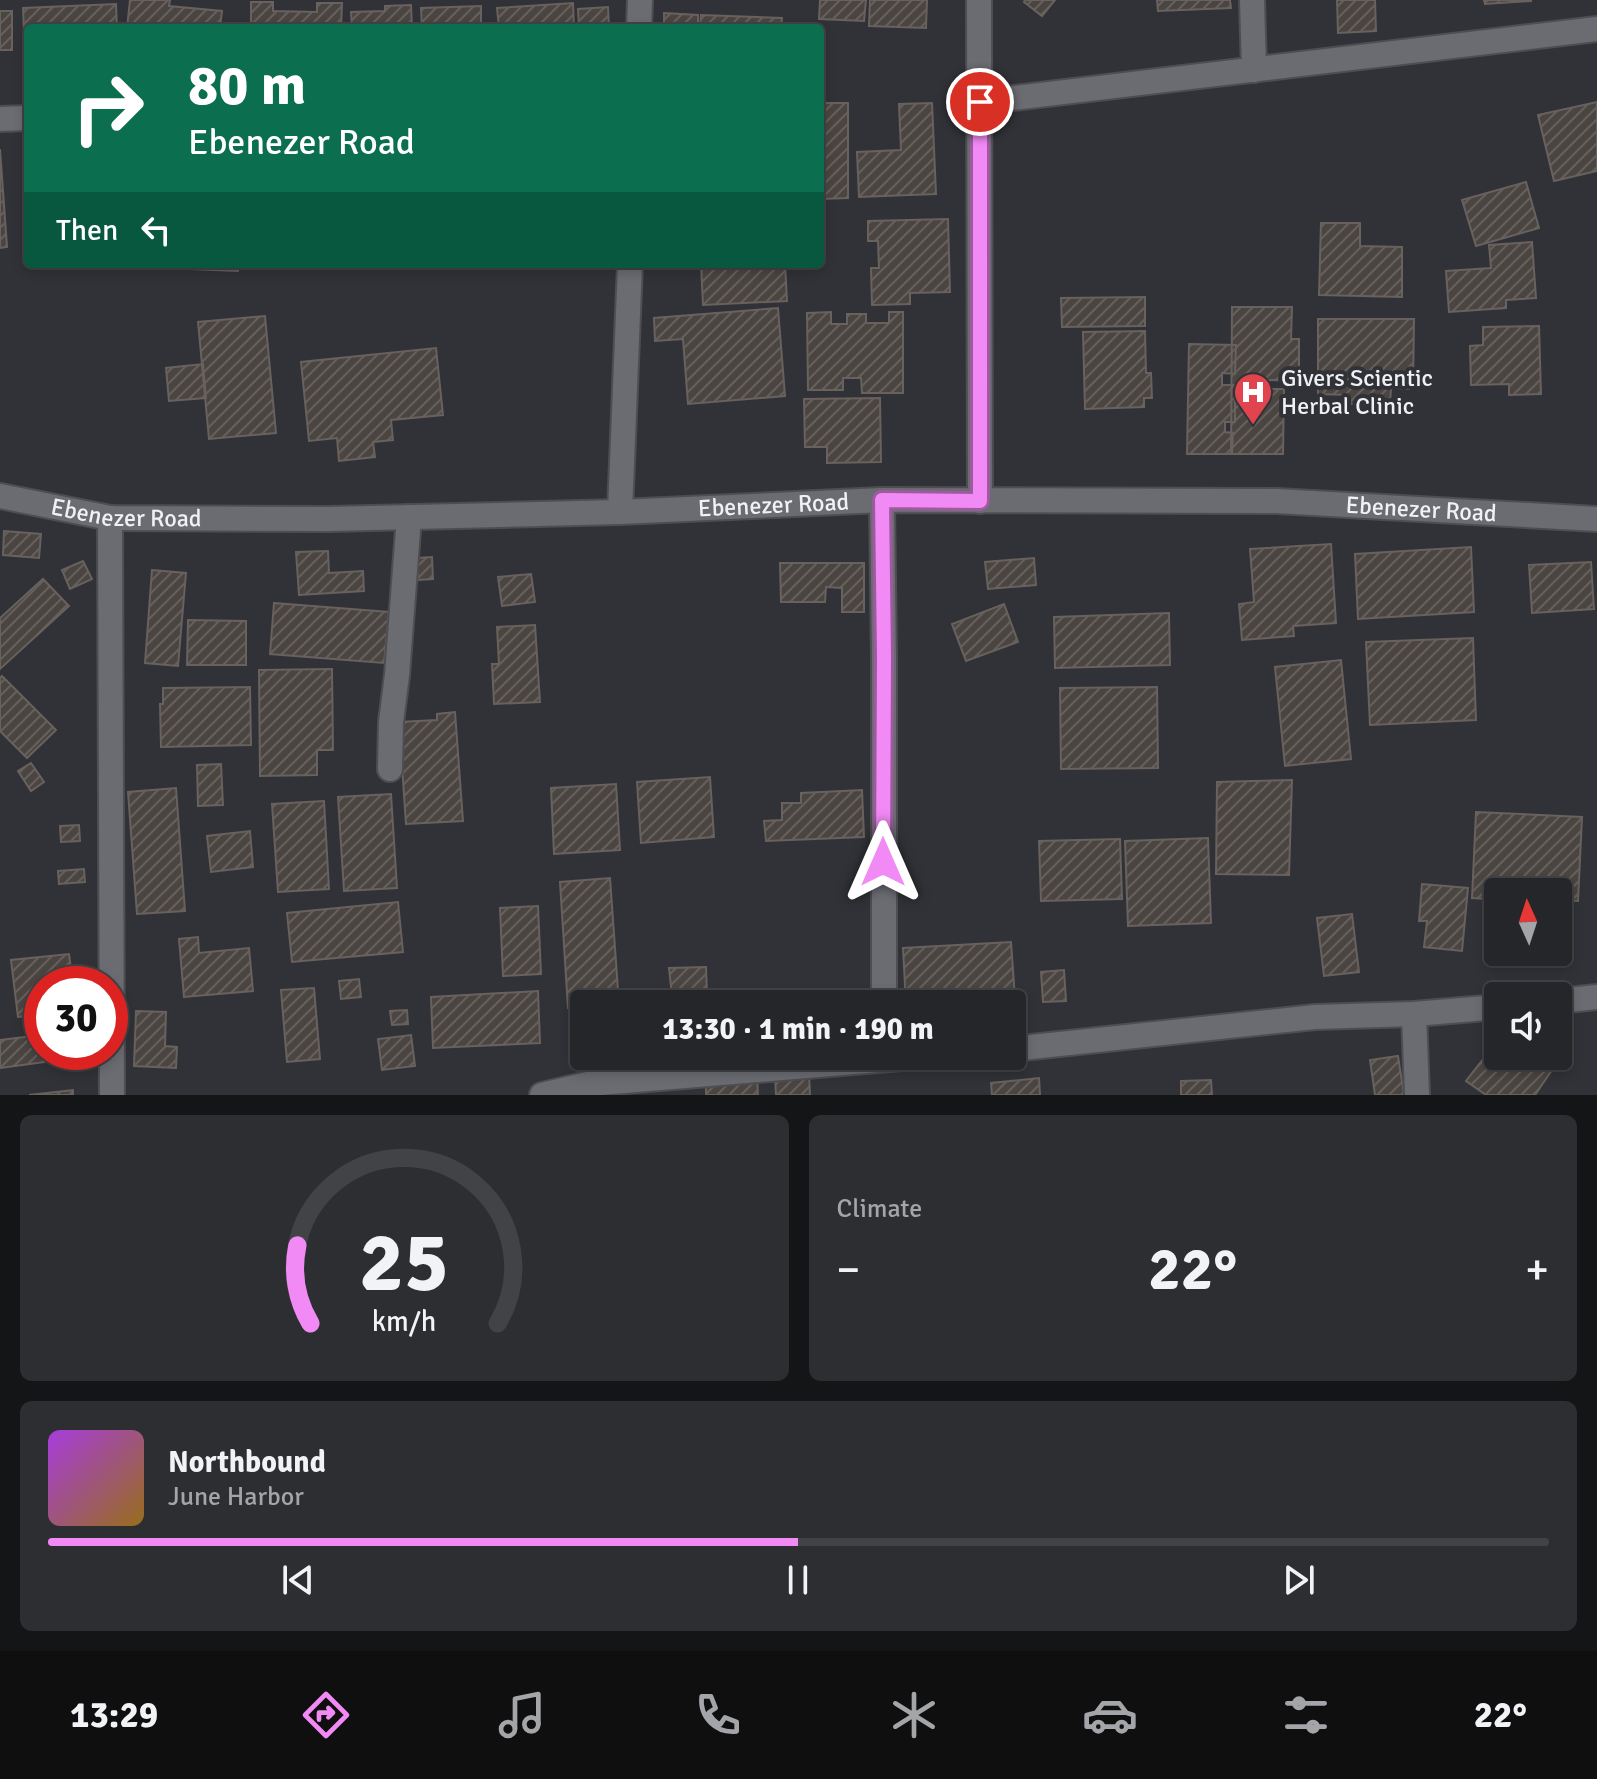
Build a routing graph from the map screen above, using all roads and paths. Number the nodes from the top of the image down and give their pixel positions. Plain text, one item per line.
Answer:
1 (640, 0) edge
2 (979, 0) edge
3 (1252, 0) edge
4 (639, 24) edge
5 (1597, 29) edge
6 (1254, 70) junction
7 (980, 102) junction
8 (24, 118) edge
9 (0, 119) edge
10 (630, 268) edge
11 (0, 496) edge
12 (882, 500) junction
13 (980, 501) junction
14 (620, 512) junction
15 (409, 517) junction
16 (110, 518) junction
17 (1597, 519) edge
18 (390, 769) dead end
19 (884, 990) edge
20 (1597, 997) edge
21 (1572, 1000) edge
22 (1484, 1008) edge
23 (1414, 1014) junction
24 (1026, 1048) edge
25 (747, 1070) edge
26 (112, 1095) edge
27 (542, 1095) edge
28 (1417, 1095) edge

1 - 4 street
2 - 7 street
3 - 6 street
5 - 6 street
6 - 7 street
7 - 13 street
8 - 9 street
10 - 14 street
11 - 16 street, Ebenezer Road
12 - 13 street, Ebenezer Road
12 - 14 street, Ebenezer Road
12 - 19 street
13 - 17 street, Ebenezer Road
14 - 15 street, Ebenezer Road
15 - 16 street, Ebenezer Road
15 - 18 street
16 - 26 street
20 - 21 street
22 - 23 street
23 - 24 street
23 - 28 street
25 - 27 street

